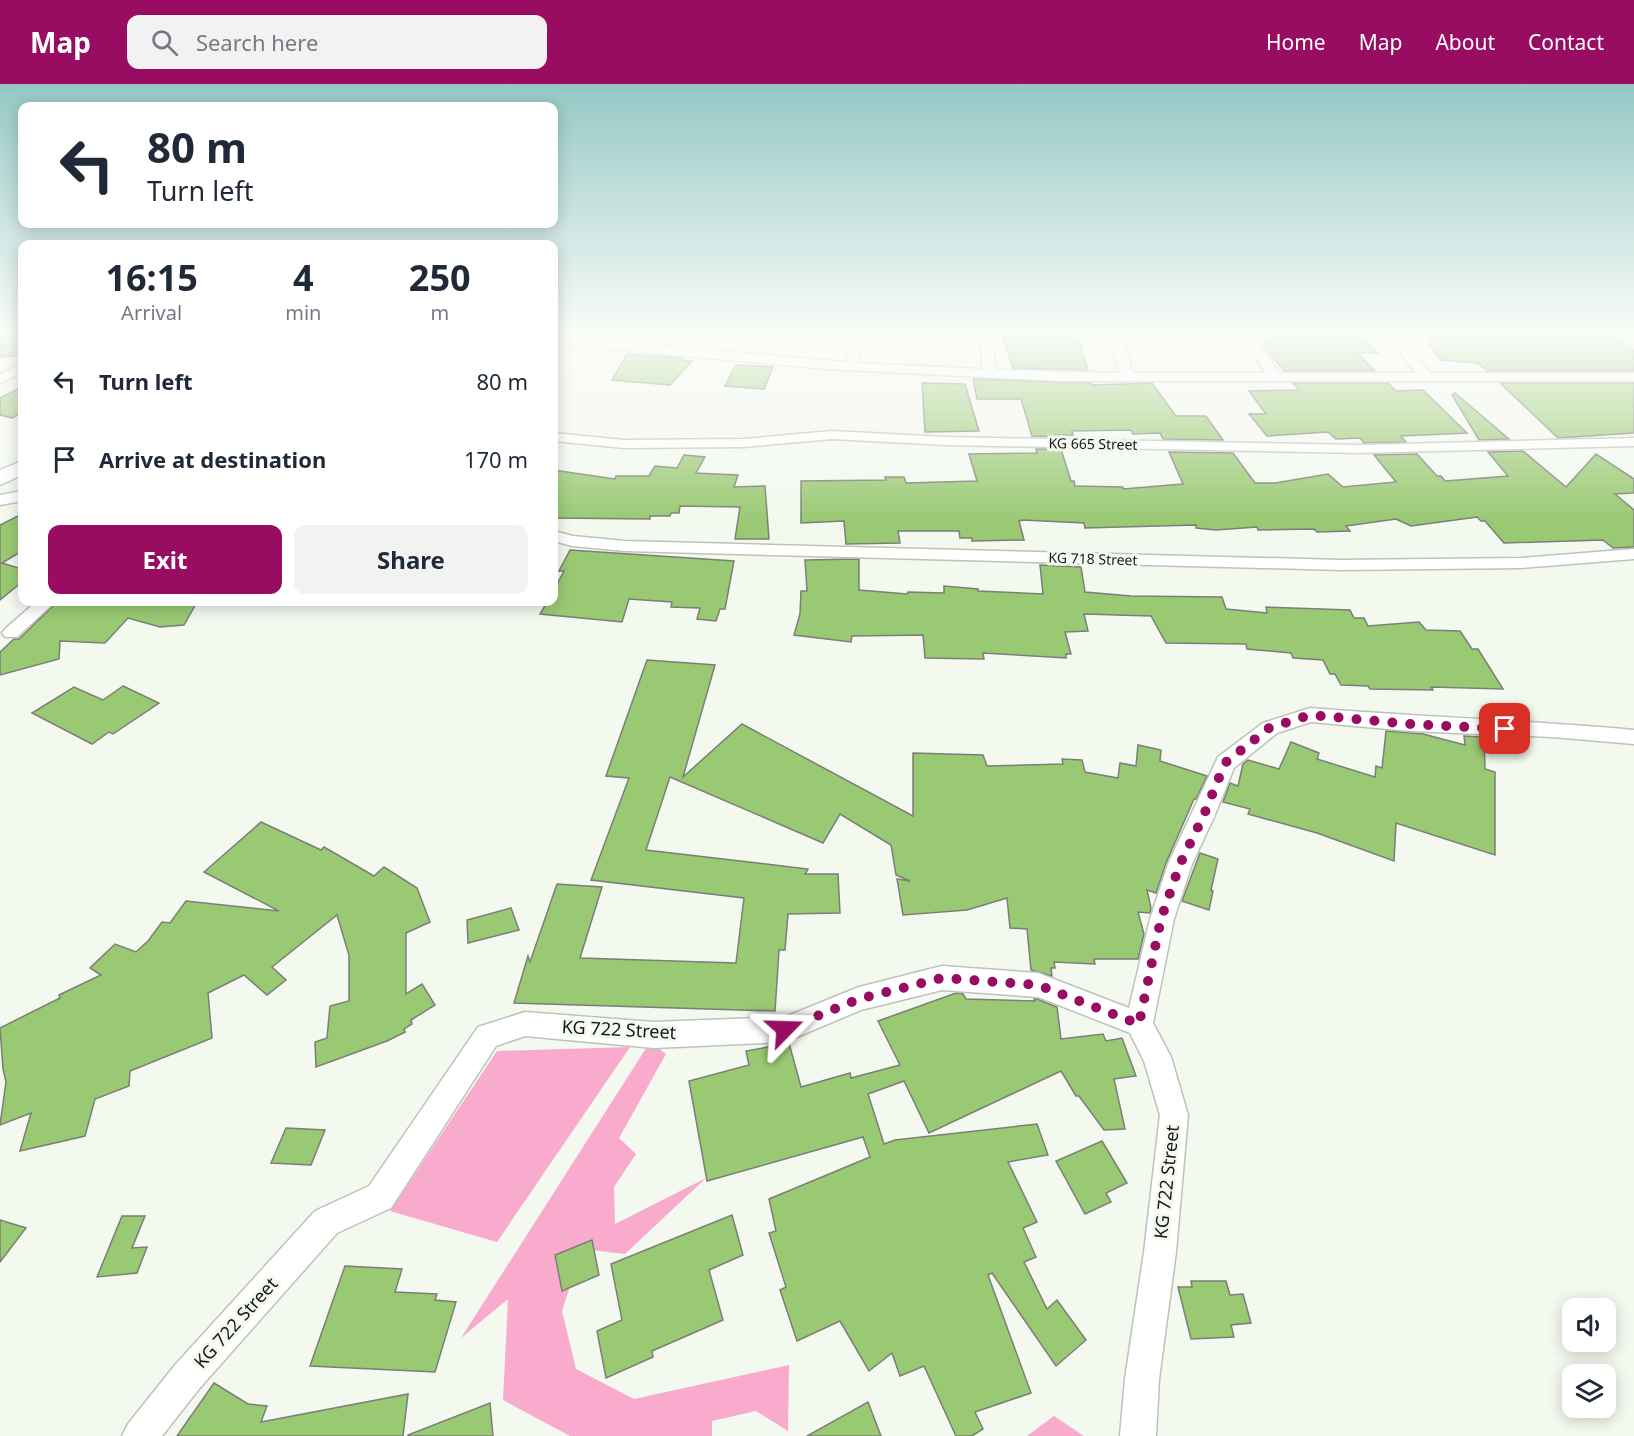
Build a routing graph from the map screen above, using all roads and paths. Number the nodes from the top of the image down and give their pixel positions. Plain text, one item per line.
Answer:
1 (558, 437) edge
2 (1634, 442) edge
3 (18, 469) edge
4 (0, 479) edge
5 (18, 497) edge
6 (0, 500) edge
7 (558, 537) edge
8 (1634, 554) edge
9 (41, 606) edge
10 (11, 633) dead end
11 (1634, 737) edge
12 (1139, 1024) junction
13 (140, 1436) edge
14 (1138, 1436) edge

1 - 2 street, KG 665 Street
3 - 4 main road
5 - 6 street
7 - 8 street, KG 718 Street
9 - 10 street
11 - 12 street
12 - 13 street, KG 722 Street
12 - 14 street, KG 722 Street

